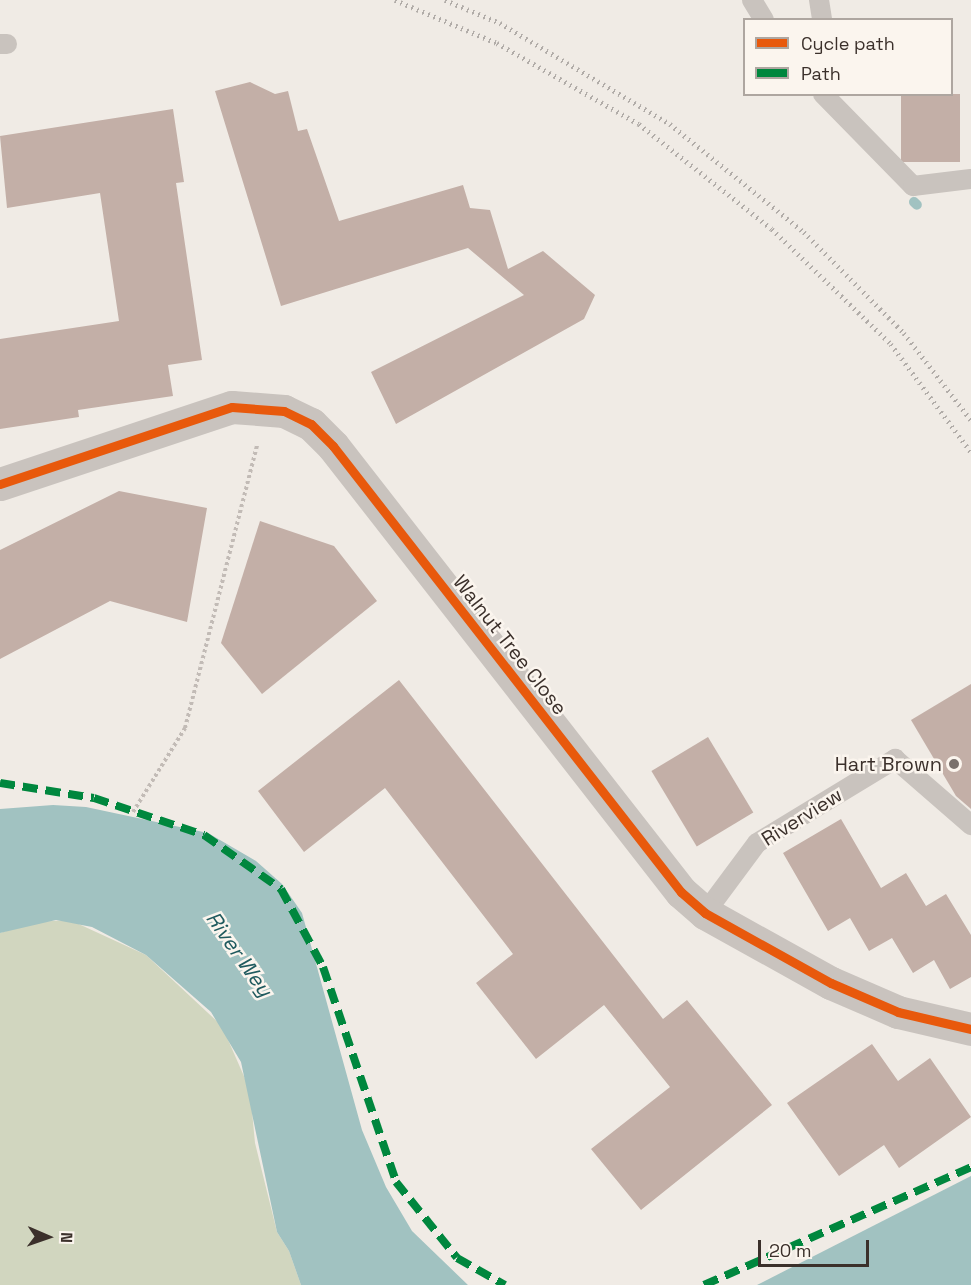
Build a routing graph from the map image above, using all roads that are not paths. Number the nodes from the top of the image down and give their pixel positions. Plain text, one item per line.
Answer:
1 (752, 0) edge
2 (819, 0) edge
3 (763, 18) edge
4 (822, 18) edge
5 (825, 96) edge
6 (971, 179) edge
7 (0, 484) edge
8 (971, 825) edge
9 (705, 913) junction
10 (971, 1029) edge

1 - 3 lane
2 - 4 lane
5 - 6 lane
7 - 9 street, Walnut Tree Close
8 - 9 lane, Riverview
9 - 10 street, Walnut Tree Close

